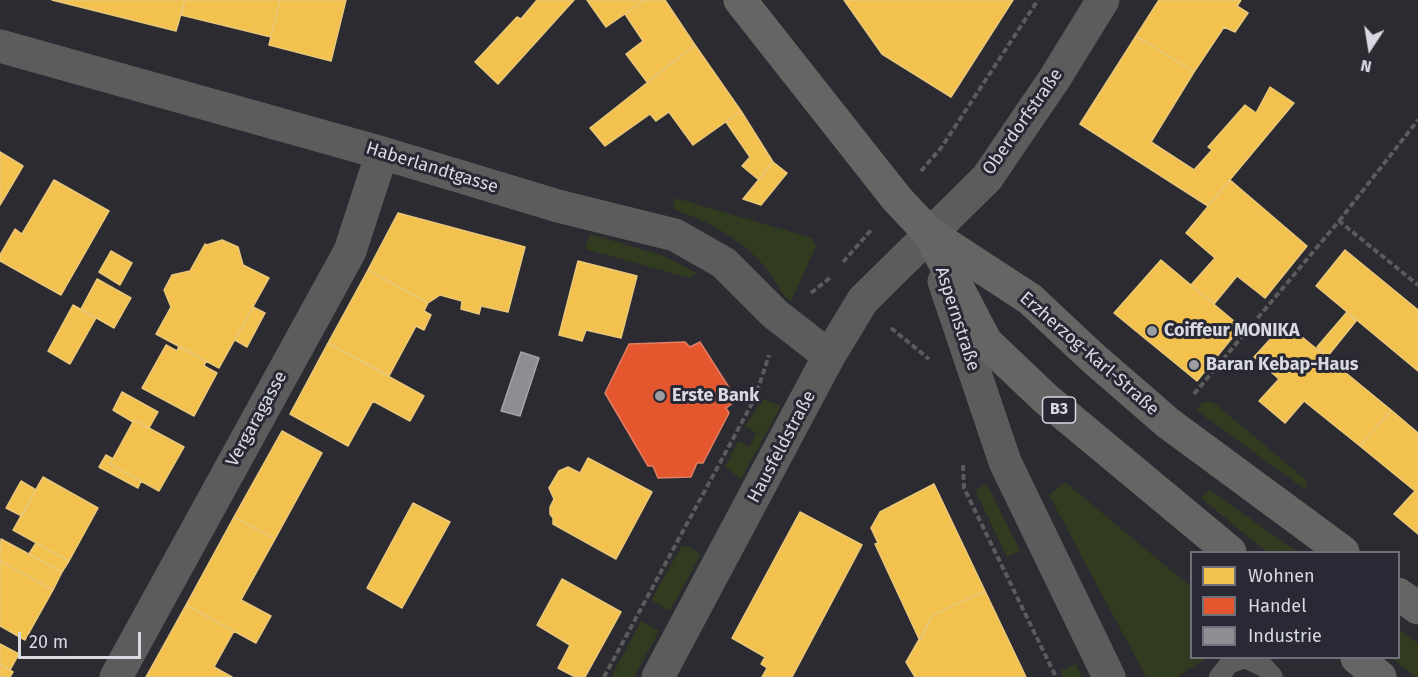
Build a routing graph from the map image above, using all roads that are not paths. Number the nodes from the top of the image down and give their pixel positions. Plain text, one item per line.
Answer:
1 (740, 0) edge
2 (1103, 0) edge
3 (0, 46) edge
4 (382, 153) junction
5 (929, 233) junction
6 (830, 356) junction
7 (1229, 551) edge
8 (1342, 551) edge
9 (1400, 595) edge
10 (1418, 608) edge
11 (1242, 659) edge
12 (1246, 659) edge
13 (1359, 659) edge
14 (116, 677) edge
15 (658, 677) edge
16 (1109, 677) edge
17 (1218, 677) edge
18 (1273, 677) edge
19 (1380, 677) edge

1 - 5 main road, Aspernstraße / B3
2 - 5 street, Oberdorfstraße
3 - 4 street, Haberlandtgasse
4 - 6 street, Haberlandtgasse
4 - 14 street, Vergaragasse
5 - 6 street, Hausfeldstraße
5 - 7 main road, B3
5 - 8 main road, Erzherzog-Karl-Straße / B3
5 - 16 street, Aspernstraße
6 - 15 street, Hausfeldstraße
9 - 10 main road
11 - 17 lane
12 - 18 lane
13 - 19 main road

